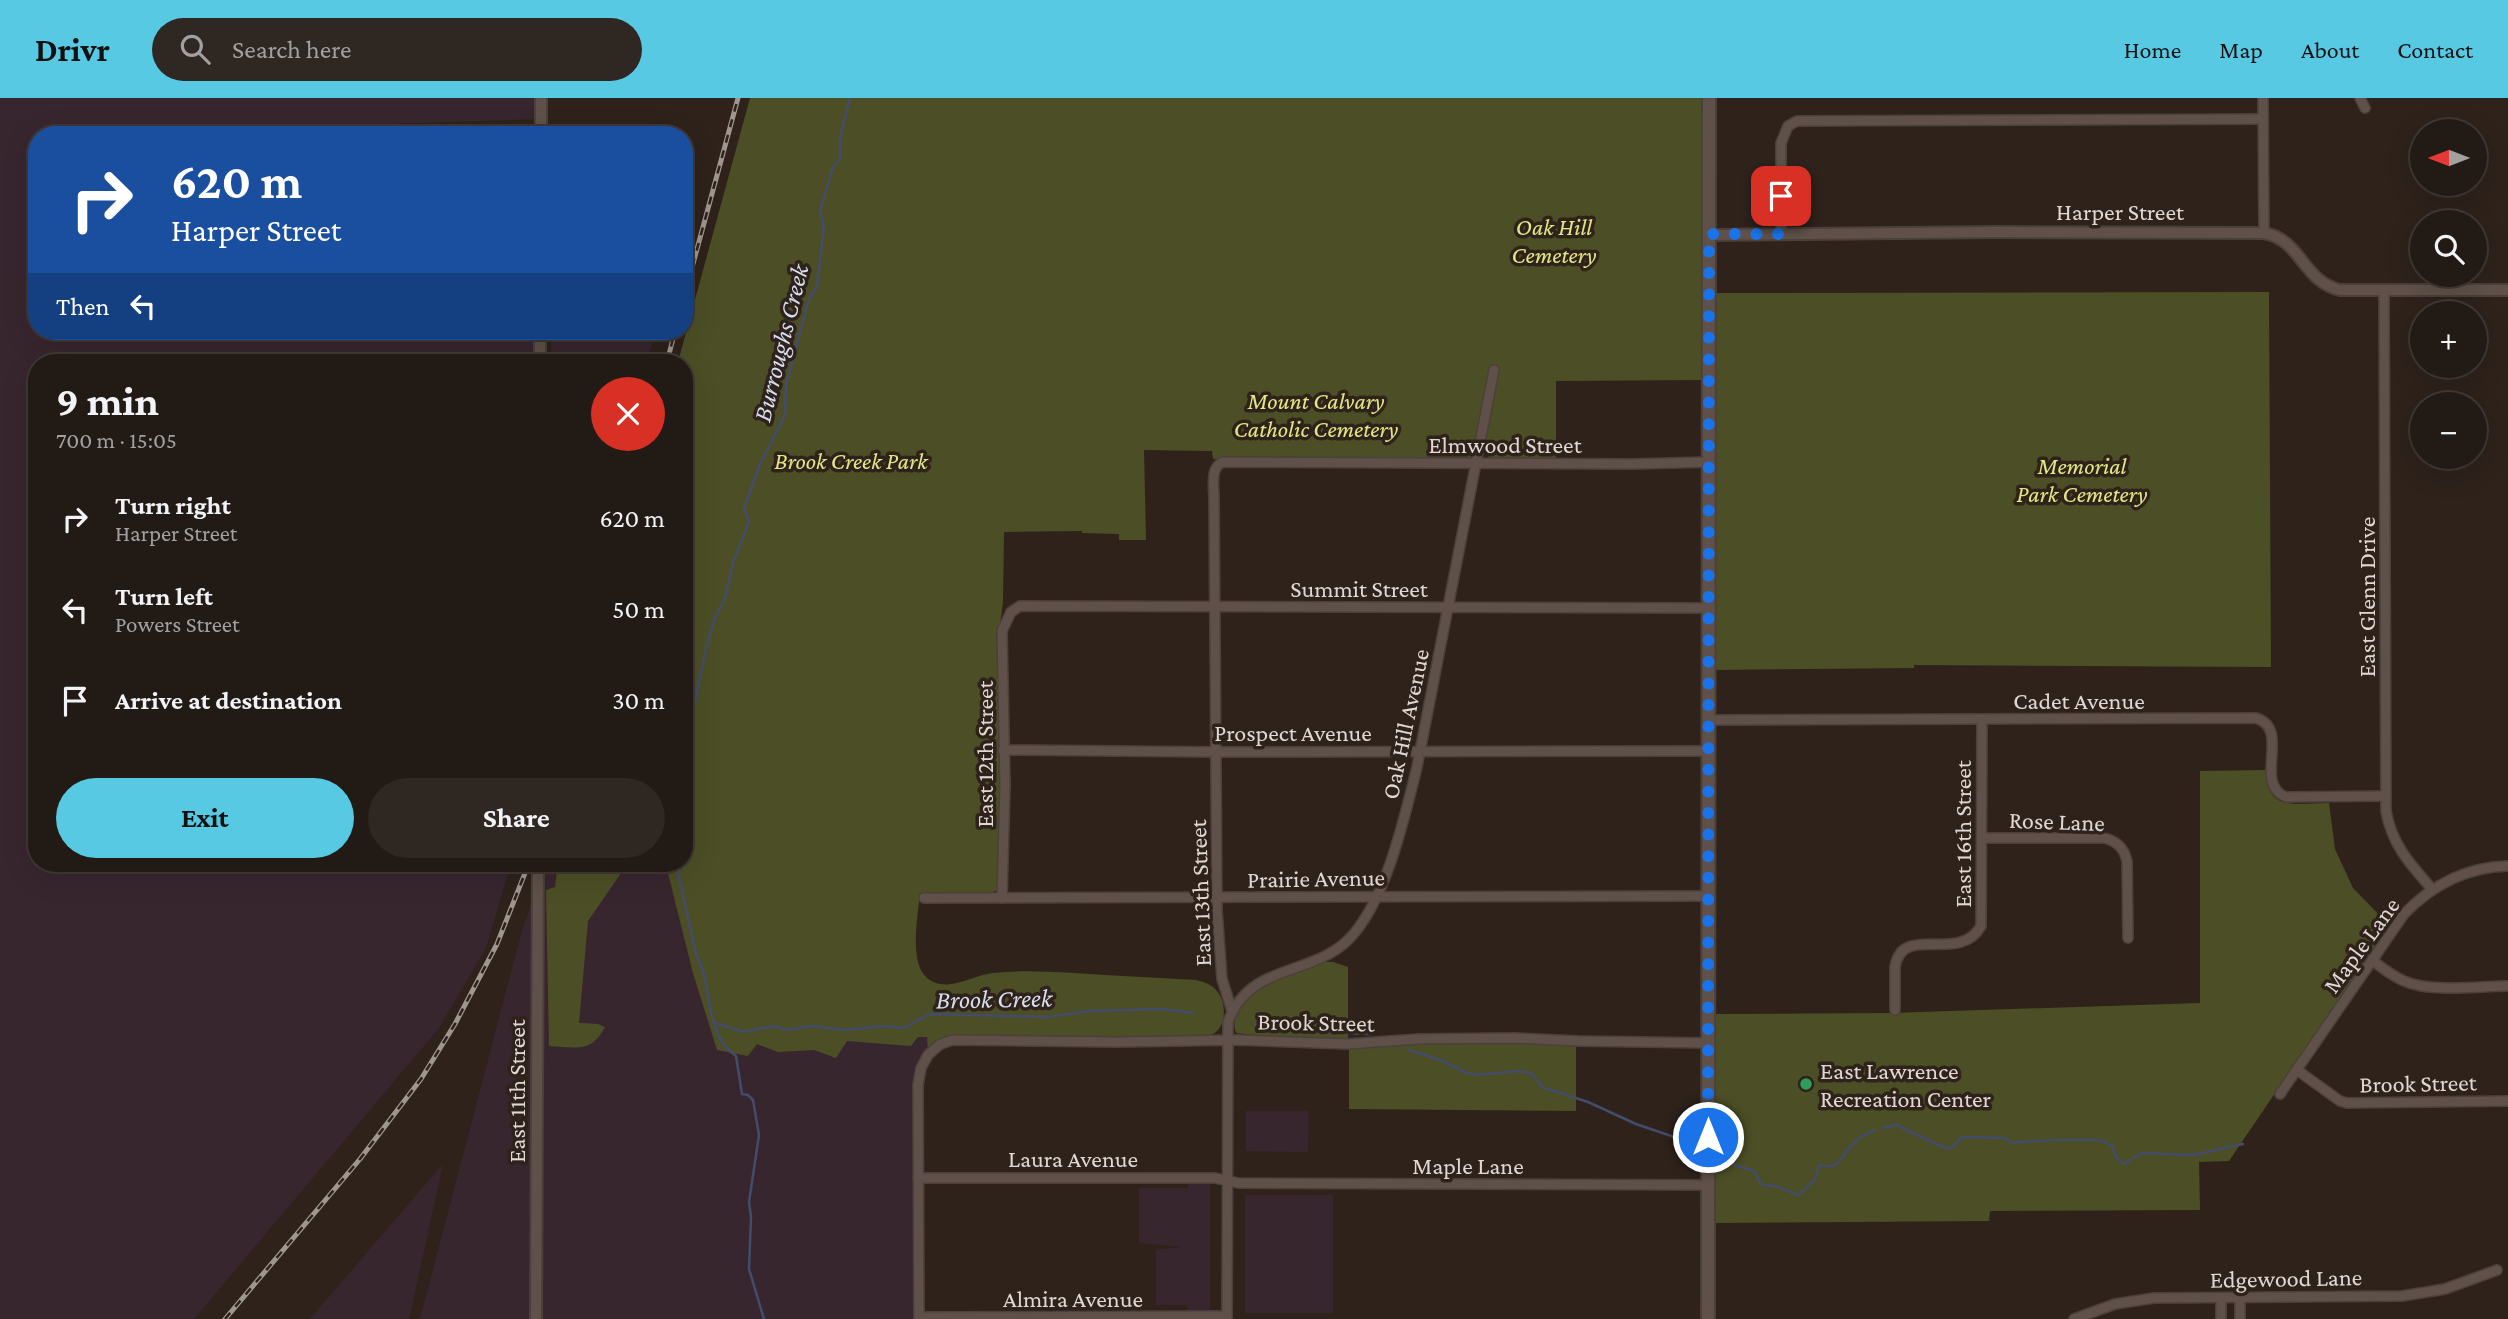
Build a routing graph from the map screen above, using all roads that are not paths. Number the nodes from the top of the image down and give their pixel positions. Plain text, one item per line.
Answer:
1 (541, 98) edge
2 (1709, 98) edge
3 (2263, 98) edge
4 (2360, 98) edge
5 (2365, 108) dead end
6 (2263, 119) junction
7 (541, 126) edge
8 (2264, 233) junction
9 (1709, 234) junction
10 (1781, 234) junction
11 (2384, 290) junction
12 (2508, 290) edge
13 (1494, 370) dead end
14 (1709, 462) junction
15 (1475, 463) junction
16 (1217, 464) joint
17 (1216, 607) junction
18 (1449, 607) junction
19 (1709, 608) junction
20 (1011, 612) joint
21 (1982, 719) junction
22 (1709, 720) junction
23 (1003, 750) junction
24 (1421, 751) junction
25 (1708, 751) junction
26 (1217, 752) junction
27 (2386, 796) junction
28 (1982, 838) junction
29 (2508, 866) edge
30 (538, 872) edge
31 (2432, 889) junction
32 (1376, 897) junction
33 (1708, 897) junction
34 (924, 898) dead end
35 (1002, 898) junction
36 (1217, 898) junction
37 (2128, 938) dead end
38 (2372, 960) junction
39 (2508, 986) edge
40 (1895, 1010) dead end
41 (1232, 1011) junction
42 (1228, 1040) junction
43 (1708, 1043) junction
44 (2297, 1070) junction
45 (2280, 1094) dead end
46 (2508, 1101) edge
47 (918, 1178) junction
48 (1228, 1181) junction
49 (1708, 1185) junction
50 (2497, 1270) dead end
51 (2240, 1297) junction
52 (2221, 1298) junction
53 (1227, 1317) edge
54 (919, 1318) edge
55 (536, 1319) edge
56 (1707, 1319) edge
57 (2074, 1319) edge
58 (2221, 1319) edge
59 (2240, 1319) edge

1 - 7 street
2 - 9 main road
3 - 6 street
4 - 5 street
6 - 8 street
6 - 10 street
8 - 10 street, Harper Street
8 - 11 street
9 - 10 street, Harper Street
9 - 14 main road
11 - 12 street
11 - 27 street, East Glenn Drive
13 - 15 street, Oak Hill Avenue
14 - 15 street, Elmwood Street
14 - 19 main road
15 - 16 street, Elmwood Street
15 - 18 street, Oak Hill Avenue
16 - 17 street, East 13th Street
17 - 18 street, Summit Street
17 - 20 street, Summit Street
17 - 26 street, East 13th Street
18 - 19 street, Summit Street
18 - 24 street, Oak Hill Avenue
19 - 22 main road
20 - 23 street, East 12th Street
21 - 22 street, Cadet Avenue
21 - 27 street, Cadet Avenue
21 - 28 street, East 16th Street
22 - 25 main road
23 - 26 street, Prospect Avenue
23 - 35 street, East 12th Street
24 - 25 street, Prospect Avenue
24 - 26 street, Prospect Avenue
24 - 32 street, Oak Hill Avenue
25 - 33 main road
26 - 36 street, East 13th Street
27 - 31 street, East Glenn Drive
28 - 37 street, Rose Lane
28 - 40 street, East 16th Street
29 - 31 street, Maple Lane
30 - 55 street, East 11th Street
31 - 38 street, Maple Lane
32 - 33 street, Prairie Avenue
32 - 36 street, Prairie Avenue
32 - 41 street, Oak Hill Avenue
33 - 43 main road
34 - 35 street, Prairie Avenue
35 - 36 street, Prairie Avenue
36 - 41 street, East 13th Street
38 - 39 street
38 - 44 street, Maple Lane
41 - 42 street, East 13th Street
42 - 43 street, Brook Street
42 - 47 street, Brook Street
42 - 48 street, East 13th Street
43 - 49 main road
44 - 45 street, Maple Lane
44 - 46 street, Brook Street
47 - 48 street, Laura Avenue
47 - 54 street
48 - 49 street, Maple Lane
48 - 53 street, East 13th Street
49 - 56 main road
50 - 51 street, Edgewood Lane
51 - 52 street, Edgewood Lane
51 - 59 street
52 - 57 street, Edgewood Lane
52 - 58 street
53 - 54 street, Almira Avenue

